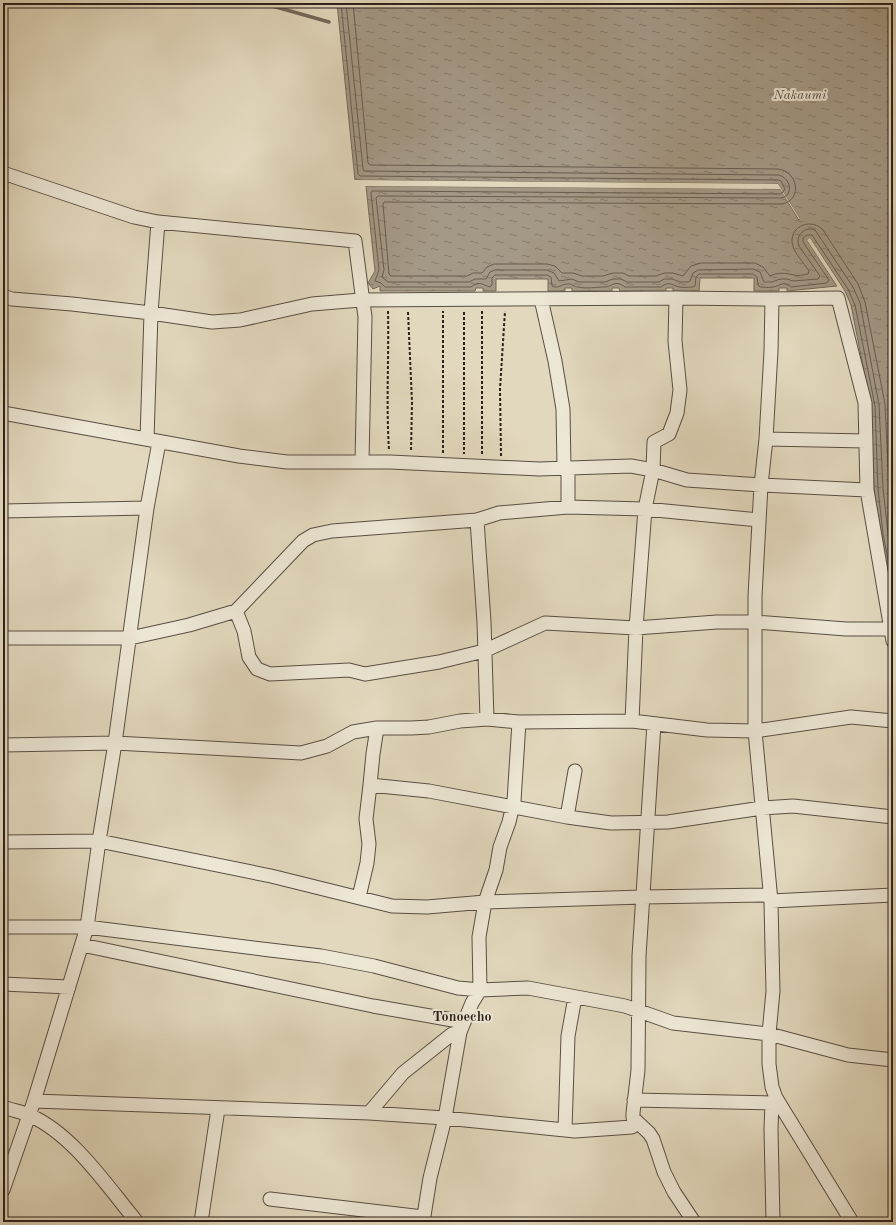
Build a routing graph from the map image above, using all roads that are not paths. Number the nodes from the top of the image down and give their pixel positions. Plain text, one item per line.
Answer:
1 (3, 173) edge
2 (158, 222) junction
3 (3, 296) edge
4 (676, 298) junction
5 (541, 299) junction
6 (772, 299) junction
7 (362, 300) junction
8 (151, 313) junction
9 (3, 413) edge
10 (766, 439) junction
11 (153, 441) junction
12 (866, 442) junction
13 (362, 461) junction
14 (566, 468) junction
15 (653, 470) junction
16 (761, 485) junction
17 (867, 490) junction
18 (568, 507) junction
19 (148, 508) junction
20 (645, 509) junction
21 (3, 511) edge
22 (477, 520) junction
23 (759, 520) junction
24 (236, 611) junction
25 (755, 622) junction
26 (636, 628) junction
27 (892, 635) edge
28 (3, 638) edge
29 (130, 638) junction
30 (484, 651) junction
31 (487, 719) junction
32 (632, 721) junction
33 (893, 721) edge
34 (519, 722) junction
35 (654, 724) junction
36 (378, 728) junction
37 (755, 731) junction
38 (115, 743) junction
39 (3, 745) edge
40 (575, 771) dead end
41 (370, 785) junction
42 (513, 808) junction
43 (762, 808) junction
44 (567, 817) junction
45 (893, 817) edge
46 (648, 822) junction
47 (99, 841) junction
48 (3, 842) edge
49 (893, 895) edge
50 (359, 897) junction
51 (643, 897) junction
52 (771, 898) junction
53 (485, 902) junction
54 (3, 927) edge
55 (87, 927) junction
56 (82, 945) junction
57 (3, 984) edge
58 (69, 987) junction
59 (480, 990) junction
60 (575, 997) junction
61 (638, 1011) junction
62 (462, 1027) junction
63 (769, 1034) junction
64 (893, 1060) edge
65 (634, 1100) junction
66 (34, 1101) junction
67 (774, 1101) junction
68 (3, 1107) edge
69 (218, 1109) junction
70 (369, 1113) junction
71 (30, 1116) junction
72 (445, 1118) junction
73 (637, 1123) junction
74 (565, 1130) junction
75 (3, 1190) edge
76 (270, 1199) dead end
77 (423, 1220) edge
78 (137, 1222) edge
79 (201, 1222) edge
80 (694, 1222) edge
81 (773, 1222) edge
82 (852, 1222) edge

1 - 2 street
2 - 7 street
2 - 8 street
3 - 8 street
4 - 5 street
4 - 6 street
4 - 15 street
5 - 7 street
5 - 14 street
6 - 10 street
6 - 12 street
7 - 8 street
7 - 13 street
8 - 11 street
9 - 11 street
10 - 12 street
10 - 16 street
11 - 13 street
11 - 19 street
12 - 17 street
13 - 14 street
14 - 15 street
14 - 18 street
15 - 16 street
15 - 20 street
16 - 17 street
16 - 23 street
17 - 27 street
18 - 20 street
18 - 22 street
19 - 21 street
19 - 29 street
20 - 23 street
20 - 26 street
22 - 24 street
22 - 30 street
23 - 25 street
24 - 29 street
24 - 30 street
25 - 26 street
25 - 27 street
25 - 37 street
26 - 30 street
26 - 32 street
28 - 29 street
29 - 38 street
30 - 31 street
31 - 34 street
31 - 36 street
32 - 34 street
32 - 35 street
33 - 37 street
34 - 42 street
35 - 37 street
35 - 46 street
36 - 38 street
36 - 41 street
37 - 43 street
38 - 39 street
38 - 47 street
40 - 44 street
41 - 42 street
41 - 50 street
42 - 44 street
42 - 53 street
43 - 45 street
43 - 46 street
43 - 52 street
44 - 46 street
46 - 51 street
47 - 48 street
47 - 50 street
47 - 55 street
49 - 52 street
50 - 53 street
51 - 52 street
51 - 53 street
51 - 61 street
52 - 63 street
53 - 59 street
54 - 55 street
55 - 56 street
55 - 59 street
56 - 58 street
56 - 62 street
57 - 58 street
58 - 66 street
59 - 60 street
59 - 62 street
60 - 61 street
60 - 74 street
61 - 63 street
61 - 65 street
62 - 70 street
62 - 72 street
63 - 64 street
63 - 67 street
65 - 67 street
65 - 73 street
66 - 69 street
66 - 71 street
67 - 81 street
67 - 82 street
68 - 71 street
69 - 70 street
69 - 79 street
70 - 72 street
71 - 75 street
71 - 78 street
72 - 74 street
72 - 77 street
73 - 74 street
73 - 80 street
76 - 77 street

